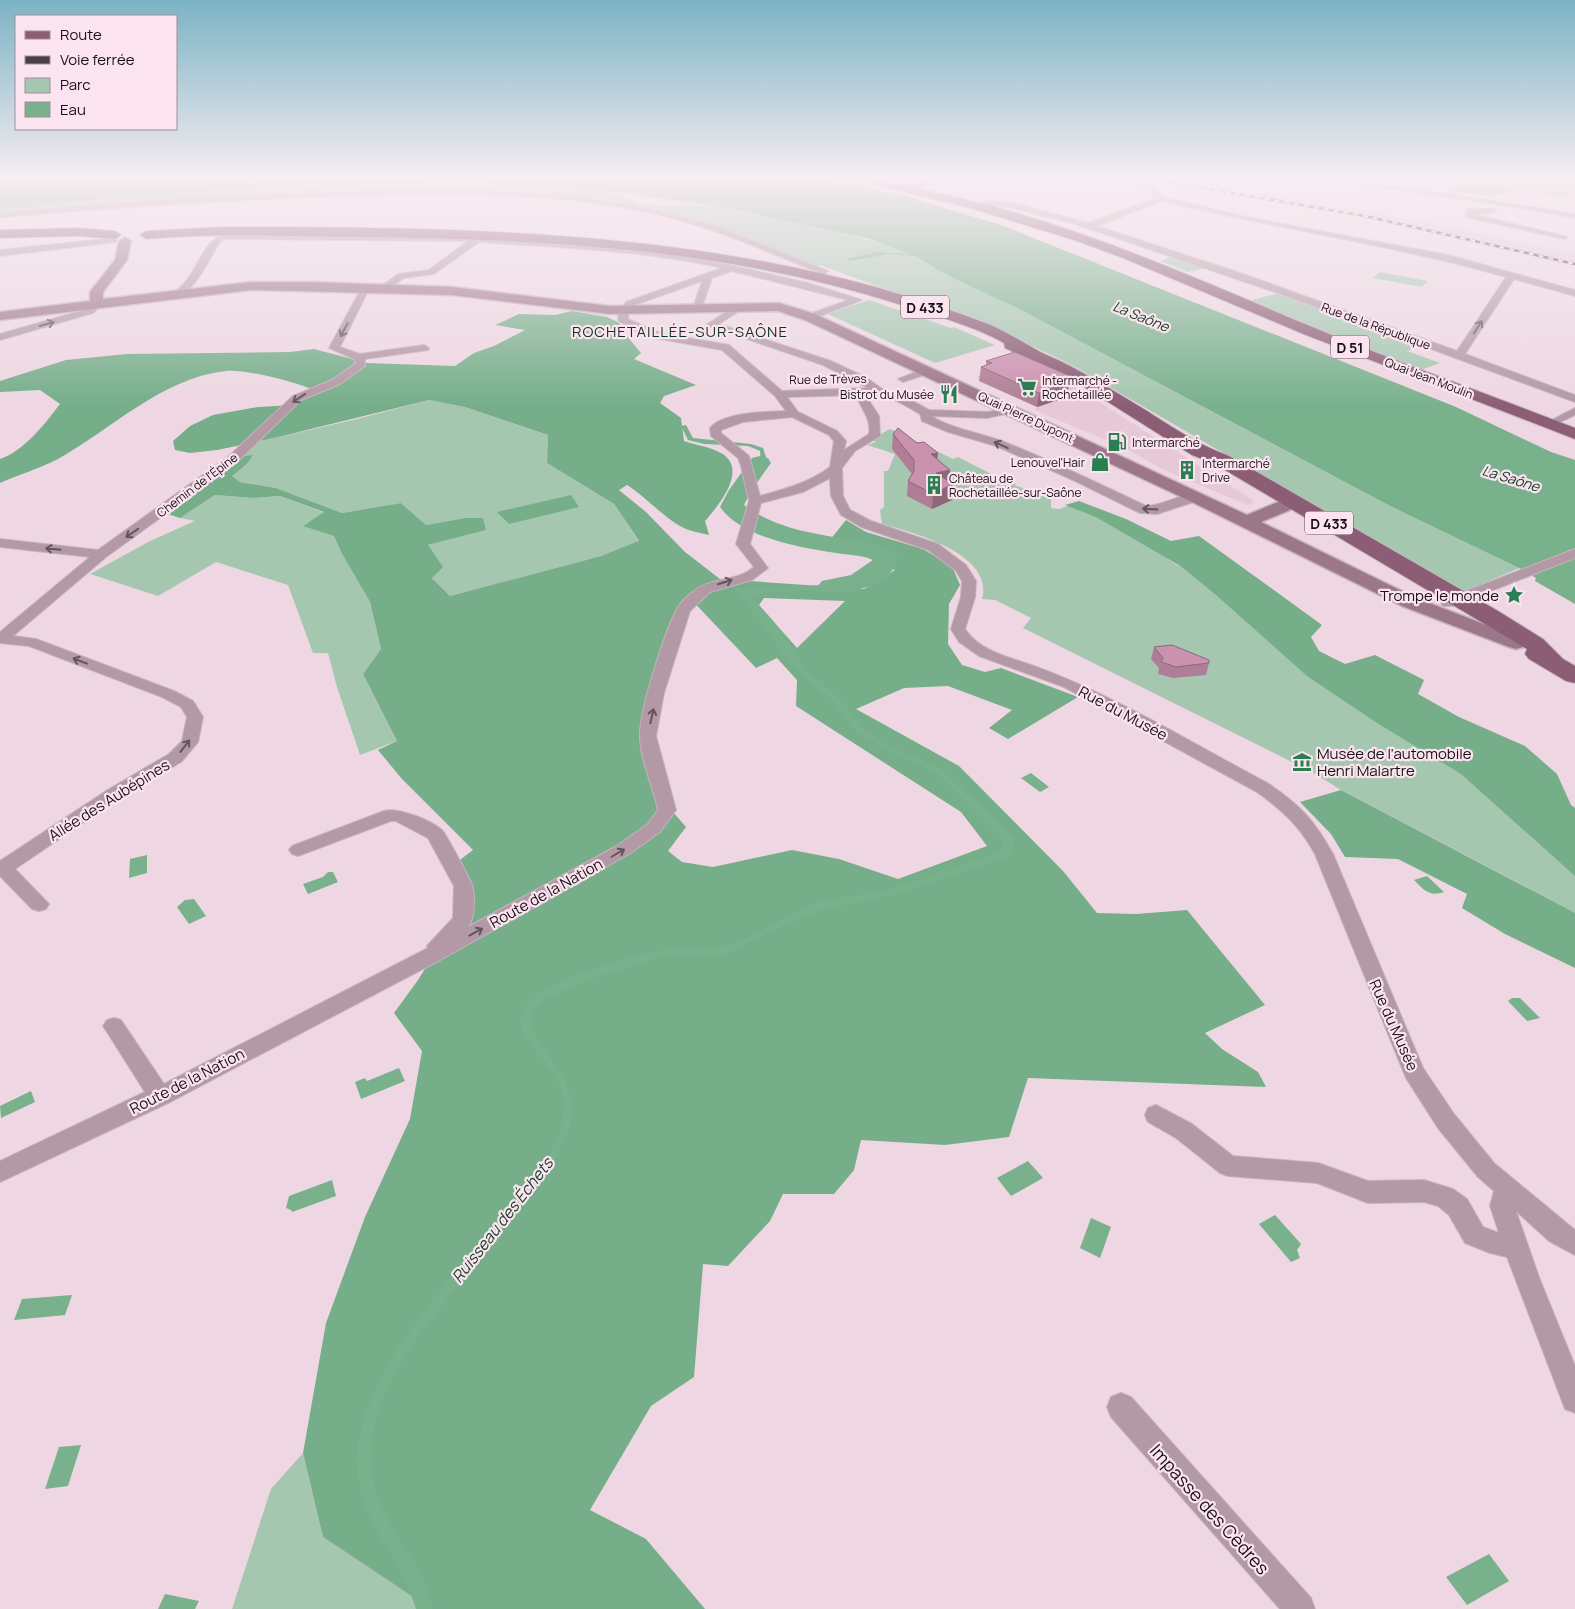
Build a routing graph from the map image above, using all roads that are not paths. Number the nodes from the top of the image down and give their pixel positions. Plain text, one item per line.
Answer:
1 (120, 255) edge
2 (207, 255) edge
3 (455, 255) edge
4 (656, 255) edge
5 (702, 255) edge
6 (784, 255) edge
7 (1128, 255) edge
8 (1179, 255) edge
9 (1433, 255) edge
10 (731, 268) junction
11 (708, 276) junction
12 (1511, 276) junction
13 (816, 277) junction
14 (366, 287) junction
15 (385, 288) junction
16 (1575, 292) edge
17 (178, 293) junction
18 (97, 304) junction
19 (740, 306) junction
20 (698, 308) junction
21 (624, 310) junction
22 (0, 316) edge
23 (810, 317) junction
24 (0, 337) edge
25 (754, 339) junction
26 (725, 347) junction
27 (424, 348) dead end
28 (1459, 356) junction
29 (360, 360) junction
30 (926, 370) junction
31 (903, 379) dead end
32 (881, 389) junction
33 (864, 393) junction
34 (779, 394) junction
35 (1575, 399) edge
36 (1010, 410) junction
37 (1575, 411) edge
38 (794, 414) junction
39 (926, 416) junction
40 (1558, 420) dead end
41 (1575, 434) edge
42 (1198, 451) junction
43 (837, 467) junction
44 (1196, 497) junction
45 (755, 501) junction
46 (1284, 506) junction
47 (1246, 522) junction
48 (0, 543) edge
49 (1575, 553) edge
50 (101, 554) junction
51 (1453, 601) junction
52 (1409, 602) junction
53 (0, 639) edge
54 (1516, 643) junction
55 (1554, 663) junction
56 (1575, 676) edge
57 (298, 850) dead end
58 (2, 869) edge
59 (39, 904) dead end
60 (433, 955) junction
61 (114, 1026) dead end
62 (160, 1096) junction
63 (1156, 1114) dead end
64 (0, 1172) edge
65 (1506, 1189) junction
66 (1575, 1244) edge
67 (1516, 1248) junction
68 (1575, 1399) edge
69 (1121, 1407) dead end
70 (1300, 1609) edge

1 - 18 street
2 - 17 street
3 - 15 street
4 - 10 street
5 - 13 main road, D 433
6 - 13 street
7 - 41 main road, Quai Jean Moulin / D 51
8 - 28 street, Rue de la République
9 - 12 street
10 - 11 street
10 - 23 street
11 - 20 street
11 - 21 street
12 - 16 street
28 -> 12 street
13 - 42 main road, D 433
14 - 15 street, Quai Pierre Dupont
14 - 17 street, Quai Pierre Dupont
14 -> 29 street
15 - 21 street, Quai Pierre Dupont
17 - 18 street, Quai Pierre Dupont
18 - 22 street, Quai Pierre Dupont
24 -> 18 street
19 - 20 street, Quai Pierre Dupont
19 - 23 street, Quai Pierre Dupont
19 - 25 street
20 - 21 street, Quai Pierre Dupont
21 - 26 street, Rue du Musée
23 - 30 street, Quai Pierre Dupont
25 - 26 street
25 - 32 street
26 - 34 street, Rue du Musée
27 - 29 street
28 - 35 street, Rue de la République
29 -> 50 street, Chemin de l'Épine
30 - 31 street
30 - 36 street, Quai Pierre Dupont
32 - 33 street, Rue de Trèves
32 - 39 street
33 - 34 street, Rue de Trèves
33 - 43 street
34 - 38 street, Rue du Musée
36 - 39 street
36 - 44 street, Quai Pierre Dupont
37 - 40 street
38 - 43 street, Rue du Musée
38 - 45 street
44 -> 39 street
42 - 46 main road, D 433
42 - 51 main road, D 433
43 - 45 street
43 - 65 street, Rue du Musée
44 - 47 street, Quai Pierre Dupont
60 -> 45 street, Route de la Nation
46 - 47 street
46 - 51 main road, D 433
47 - 52 street, Quai Pierre Dupont
50 -> 48 street
49 - 51 street
50 - 53 street, Chemin de l'Épine
51 - 52 street, Quai Pierre Dupont
51 - 54 main road, Quai Pierre Dupont / D 433
51 - 55 main road, Quai Pierre Dupont / D 433
52 - 54 street, Quai Pierre Dupont
58 -> 53 street, Allée des Aubépines
54 - 55 main road, Quai Pierre Dupont / D 433
55 - 56 main road, Quai Pierre Dupont / D 433
57 - 60 street
58 - 59 street
60 - 62 street, Route de la Nation
61 - 62 street
62 - 64 street, Route de la Nation
63 - 67 street
65 - 66 street, Rue du Musée
65 - 67 street
67 - 68 street
69 - 70 street, Impasse des Cèdres

